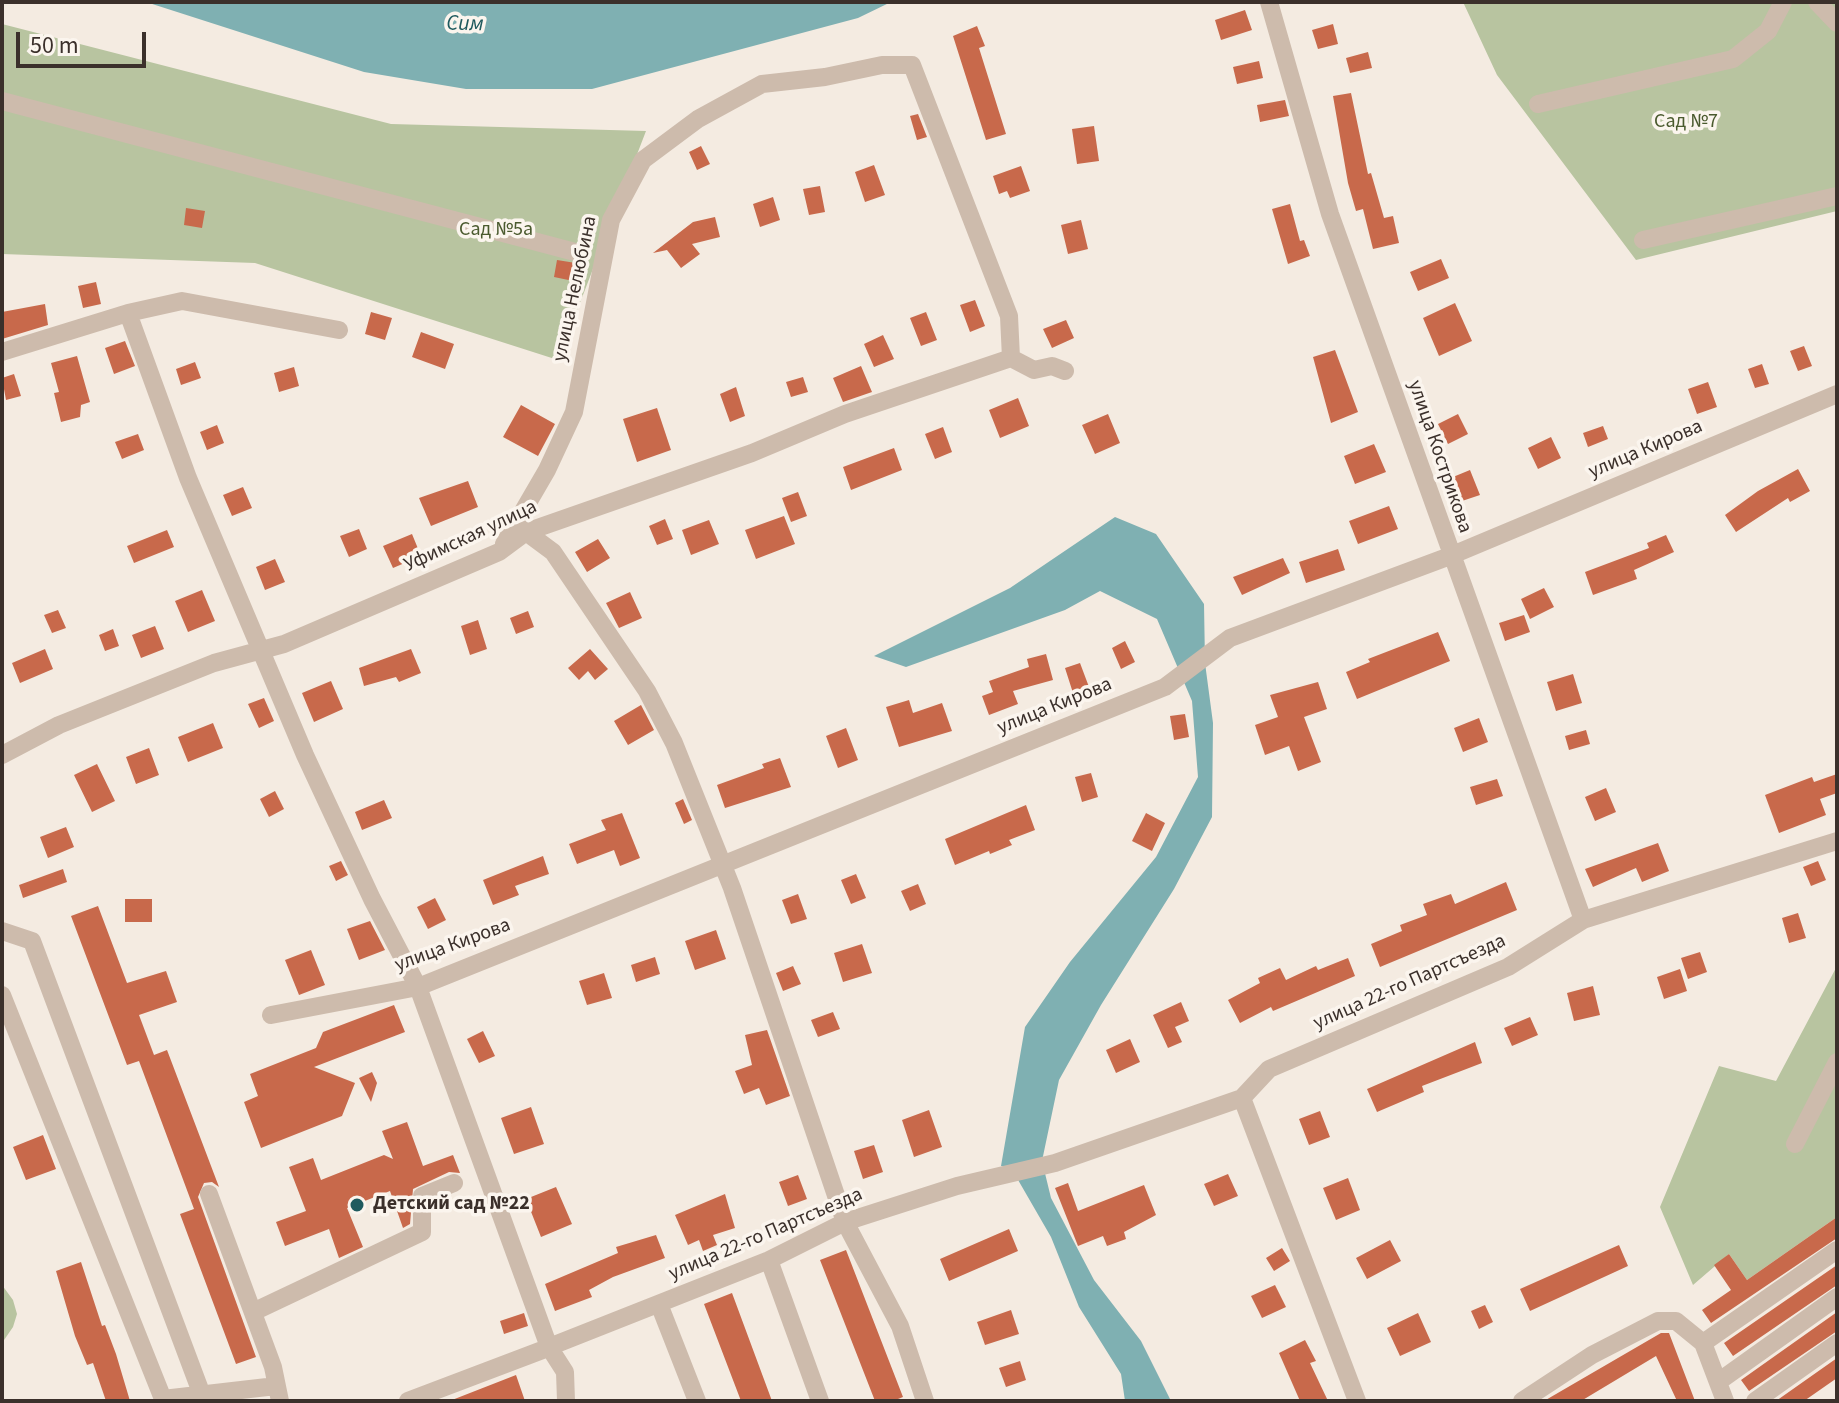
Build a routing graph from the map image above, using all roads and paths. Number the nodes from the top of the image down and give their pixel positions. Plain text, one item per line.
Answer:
1 (1269, 2) edge
2 (1783, 2) edge
3 (1817, 2) edge
4 (1837, 23) edge
5 (2, 101) edge
6 (1538, 104) dead end
7 (1837, 196) edge
8 (1643, 240) dead end
9 (575, 252) dead end
10 (128, 313) junction
11 (339, 330) dead end
12 (2, 352) edge
13 (1011, 358) junction
14 (1065, 371) dead end
15 (1837, 394) edge
16 (526, 532) junction
17 (499, 552) junction
18 (1450, 556) junction
19 (262, 651) junction
20 (2, 755) edge
21 (1837, 841) edge
22 (720, 864) junction
23 (1583, 920) junction
24 (2, 931) edge
25 (418, 987) junction
26 (2, 995) edge
27 (271, 1015) dead end
28 (1837, 1062) edge
29 (1242, 1098) junction
30 (1795, 1144) dead end
31 (454, 1183) dead end
32 (209, 1194) dead end
33 (845, 1222) junction
34 (1837, 1250) edge
35 (769, 1260) junction
36 (1837, 1297) edge
37 (659, 1304) junction
38 (253, 1312) junction
39 (1703, 1343) junction
40 (1837, 1343) edge
41 (551, 1347) junction
42 (1718, 1382) junction
43 (278, 1394) edge
44 (202, 1395) junction
45 (408, 1401) edge
46 (566, 1401) edge
47 (697, 1401) edge
48 (820, 1401) edge
49 (925, 1401) edge
50 (1357, 1401) edge
51 (1522, 1401) edge
52 (1725, 1401) edge
53 (1755, 1401) edge

1 - 18 street, улица Кострикова
2 - 6 street
3 - 4 street
5 - 9 street
7 - 8 street
10 - 11 street
10 - 12 street
10 - 19 street
13 - 14 street
13 - 16 street, Уфимская улица
13 - 17 street, улица Нелюбина
15 - 18 street, улица Кирова
16 - 17 street, Уфимская улица
16 - 22 street
17 - 19 street, Уфимская улица
18 - 22 street, улица Кирова
18 - 23 street, улица Кострикова
19 - 20 street, Уфимская улица
19 - 25 street
21 - 23 street, улица 22-го Партсъезда
22 - 25 street, улица Кирова
22 - 33 street
23 - 29 street, улица 22-го Партсъезда
24 - 44 street
25 - 27 street, улица Кирова
25 - 41 street
26 - 44 street
28 - 30 street
29 - 33 street, улица 22-го Партсъезда
29 - 50 street
31 - 38 street
32 - 38 street
33 - 35 street, улица 22-го Партсъезда
33 - 49 street
34 - 39 street
35 - 37 street, улица 22-го Партсъезда
35 - 48 street
36 - 42 street
37 - 41 street, улица 22-го Партсъезда
37 - 47 street
38 - 43 street
39 - 42 street
39 - 51 street
40 - 53 street
41 - 45 street, улица 22-го Партсъезда
41 - 46 street
42 - 52 street
43 - 44 street

